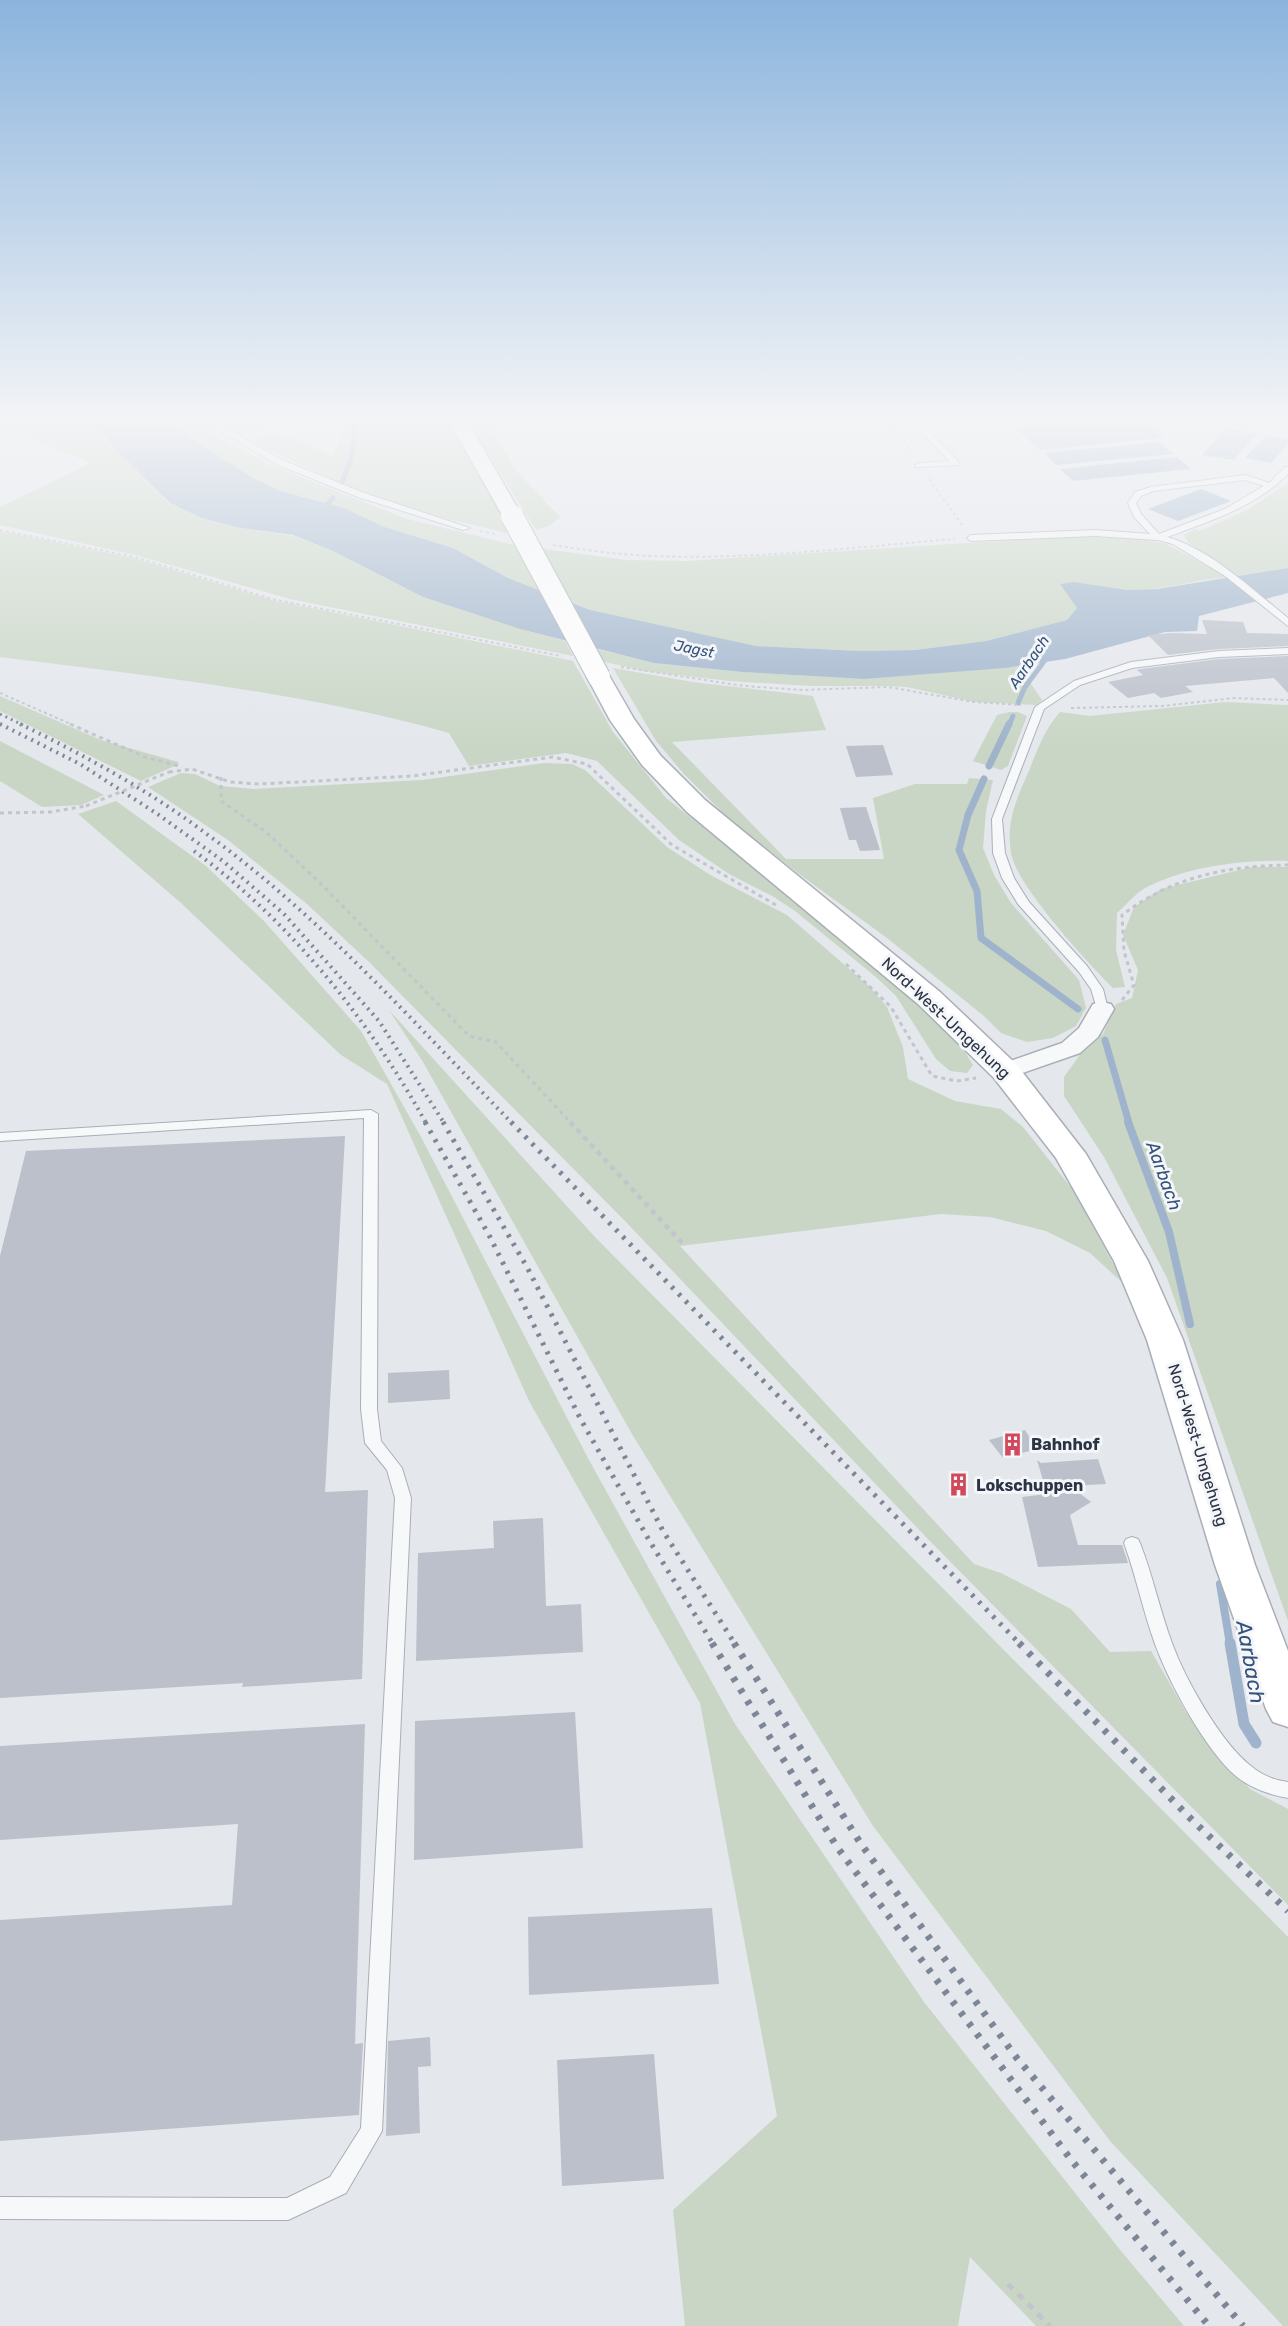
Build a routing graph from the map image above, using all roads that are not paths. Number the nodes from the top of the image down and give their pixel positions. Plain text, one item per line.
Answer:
1 (510, 530) edge
2 (1151, 530) edge
3 (1178, 530) edge
4 (1158, 537) junction
5 (971, 538) road end
6 (1288, 622) edge
7 (1288, 651) edge
8 (1102, 1009) joint
9 (1005, 1071) junction
10 (0, 1137) edge
11 (1132, 1543) dead end
12 (1288, 1709) edge
13 (1288, 1790) edge
14 (0, 2208) edge

1 - 9 main road, Nord-West-Umgehung, bridge
2 - 4 lane
3 - 4 lane
4 - 5 lane
4 - 6 lane
7 - 8 lane
8 - 9 street
9 - 12 main road, Nord-West-Umgehung
10 - 14 lane
11 - 13 lane

